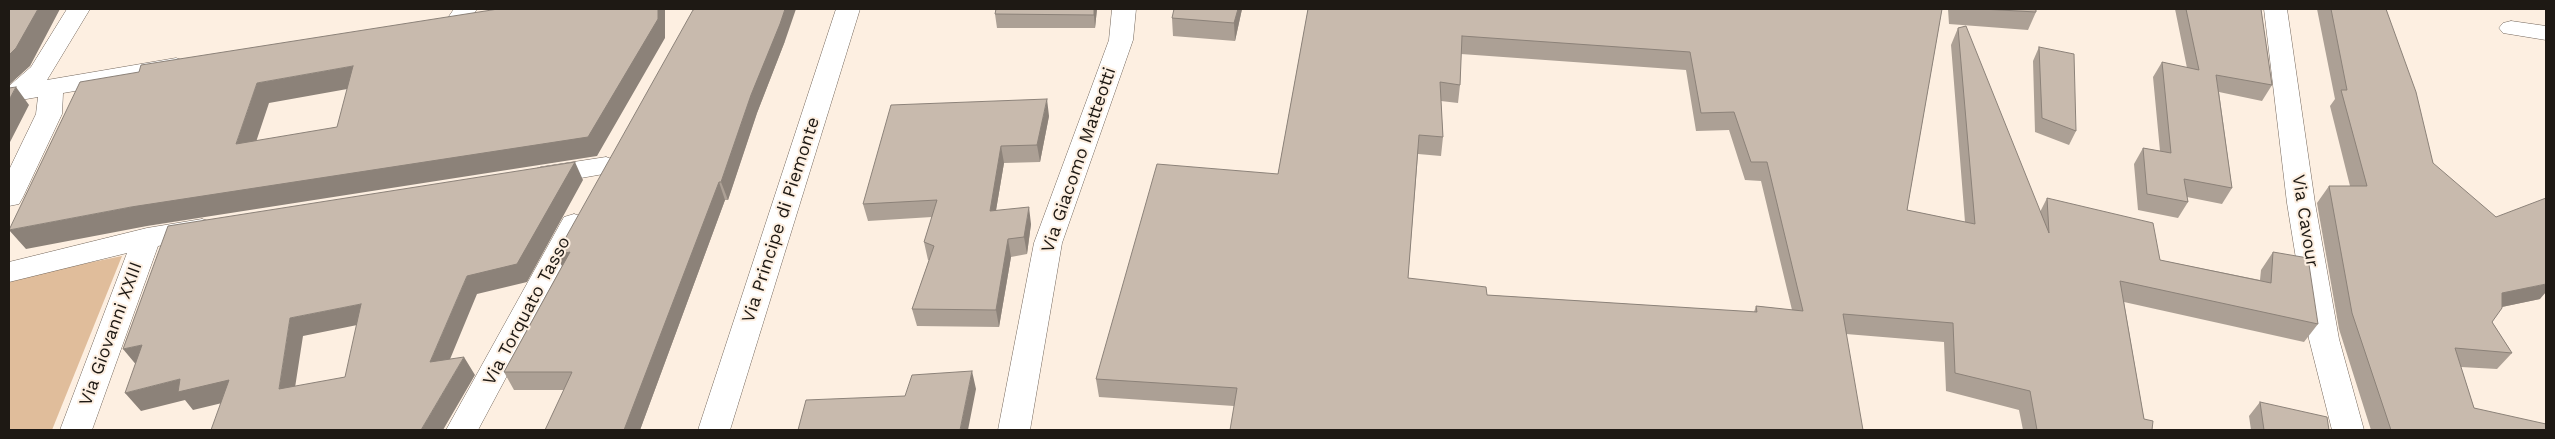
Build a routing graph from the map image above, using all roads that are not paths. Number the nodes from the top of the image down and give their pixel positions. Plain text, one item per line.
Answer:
1 (78, 9) edge
2 (848, 9) edge
3 (1124, 9) edge
4 (2275, 9) edge
5 (2511, 28) dead end
6 (2546, 33) edge
7 (197, 62) edge
8 (51, 87) junction
9 (14, 93) edge
10 (620, 141) edge
11 (606, 166) junction
12 (518, 180) edge
13 (9, 197) edge
14 (225, 226) edge
15 (147, 238) junction
16 (9, 272) edge
17 (76, 430) edge
18 (462, 430) edge
19 (714, 430) edge
20 (1014, 430) edge
21 (2348, 430) edge

1 - 9 street
2 - 19 street, Via Principe di Piemonte
3 - 20 street, Via Giacomo Matteotti
4 - 21 street, Via Cavour
5 - 6 street
7 - 8 street
8 - 9 street
8 - 13 street
10 - 11 street, Via Torquato Tasso
11 - 12 street
11 - 18 street, Via Torquato Tasso
14 - 15 street
15 - 16 street
15 - 17 street, Via Giovanni XXIII

